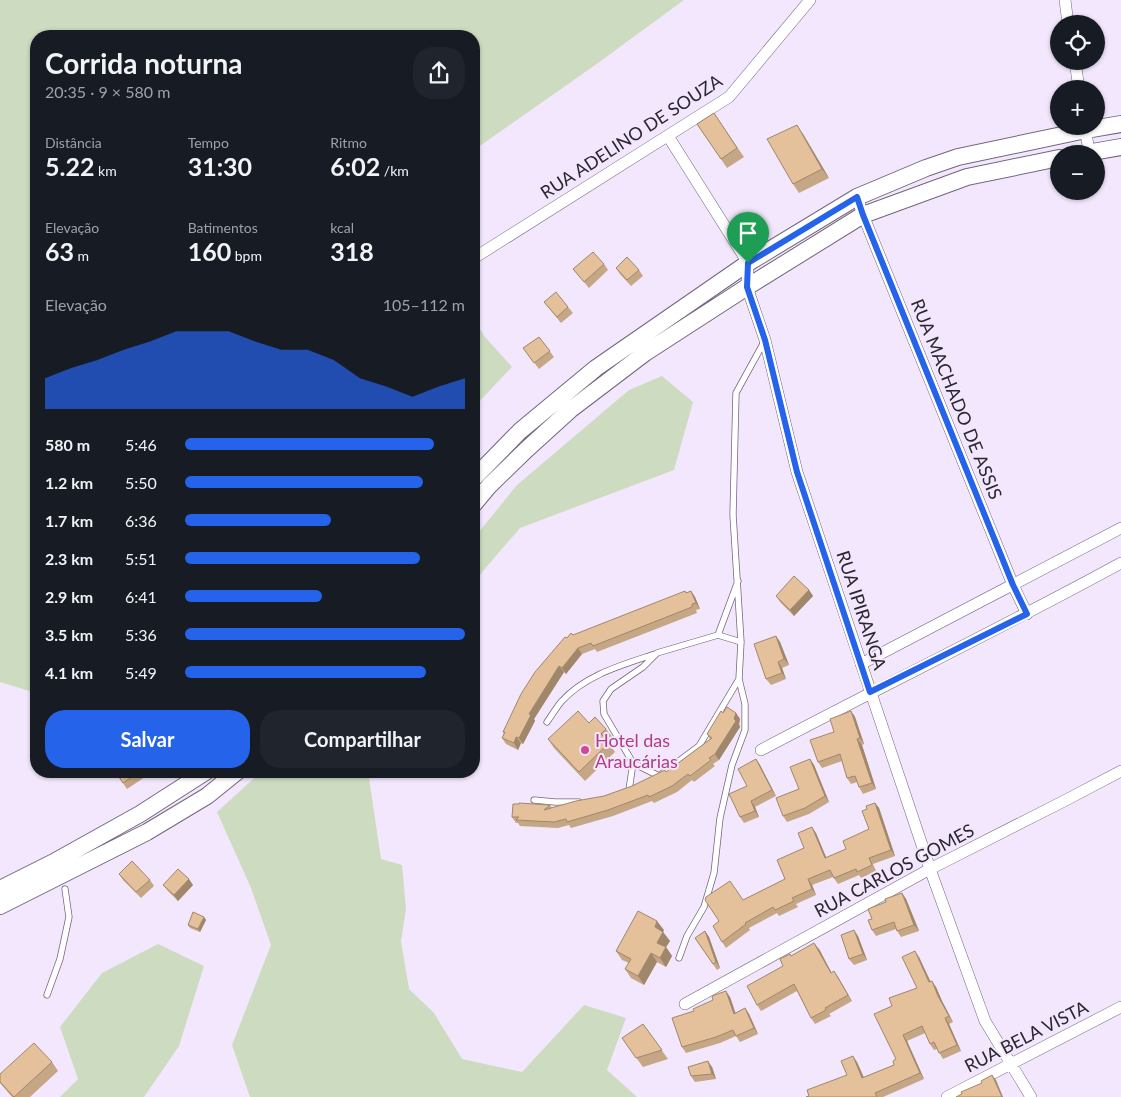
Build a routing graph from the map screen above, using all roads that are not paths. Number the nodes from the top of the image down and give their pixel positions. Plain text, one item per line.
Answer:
1 (810, 0) edge
2 (1065, 0) edge
3 (1067, 15) edge
4 (1121, 124) edge
5 (1105, 126) edge
6 (1055, 135) edge
7 (668, 136) junction
8 (1121, 147) edge
9 (1105, 150) edge
10 (1050, 160) edge
11 (857, 197) junction
12 (863, 215) junction
13 (480, 254) edge
14 (748, 263) junction
15 (747, 287) junction
16 (765, 340) junction
17 (480, 472) edge
18 (480, 497) edge
19 (1121, 528) edge
20 (1121, 563) edge
21 (738, 581) junction
22 (1013, 585) junction
23 (1027, 614) junction
24 (718, 635) junction
25 (741, 642) junction
26 (657, 653) junction
27 (861, 664) junction
28 (739, 680) junction
29 (870, 692) junction
30 (547, 722) dead end
31 (761, 750) dead end
32 (632, 764) junction
33 (1121, 771) edge
34 (659, 776) junction
35 (196, 778) edge
36 (229, 778) edge
37 (653, 780) edge
38 (621, 792) edge
39 (534, 800) dead end
40 (588, 801) edge
41 (930, 869) junction
42 (62, 883) junction
43 (0, 889) edge
44 (0, 906) edge
45 (679, 958) dead end
46 (47, 995) dead end
47 (685, 1004) dead end
48 (1121, 1007) edge
49 (1011, 1064) junction
50 (947, 1097) edge
51 (1031, 1097) edge

1 - 7 street, RUA ADELINO DE SOUZA
2 - 3 street
4 - 5 main road
6 - 11 main road
7 - 13 street, RUA ADELINO DE SOUZA
7 - 14 street
8 - 9 main road
10 - 12 main road
11 - 12 street, RUA MACHADO DE ASSIS
11 - 14 main road
12 - 15 main road
12 - 22 street, RUA MACHADO DE ASSIS
14 - 15 street, RUA IPIRANGA
14 - 17 main road
15 - 16 street, RUA IPIRANGA
15 - 18 main road
16 - 21 lane
16 - 27 street, RUA IPIRANGA
19 - 22 street
20 - 23 street
21 - 24 lane
21 - 25 lane
22 - 23 street, RUA MACHADO DE ASSIS
22 - 27 street
23 - 29 street
24 - 25 lane
24 - 26 lane
25 - 28 lane
26 - 30 lane
26 - 32 lane
27 - 29 street, RUA IPIRANGA
28 - 34 lane
28 - 45 lane
29 - 31 street
29 - 41 street, RUA IPIRANGA
32 - 34 lane
32 - 38 lane
33 - 41 street, RUA CARLOS GOMES
34 - 37 lane
35 - 43 main road
36 - 42 main road
39 - 40 lane
41 - 47 street, RUA CARLOS GOMES
41 - 49 street, RUA IPIRANGA
42 - 44 main road
42 - 46 lane
48 - 49 street, RUA BELA VISTA
49 - 50 street, RUA BELA VISTA
49 - 51 street, RUA IPIRANGA

